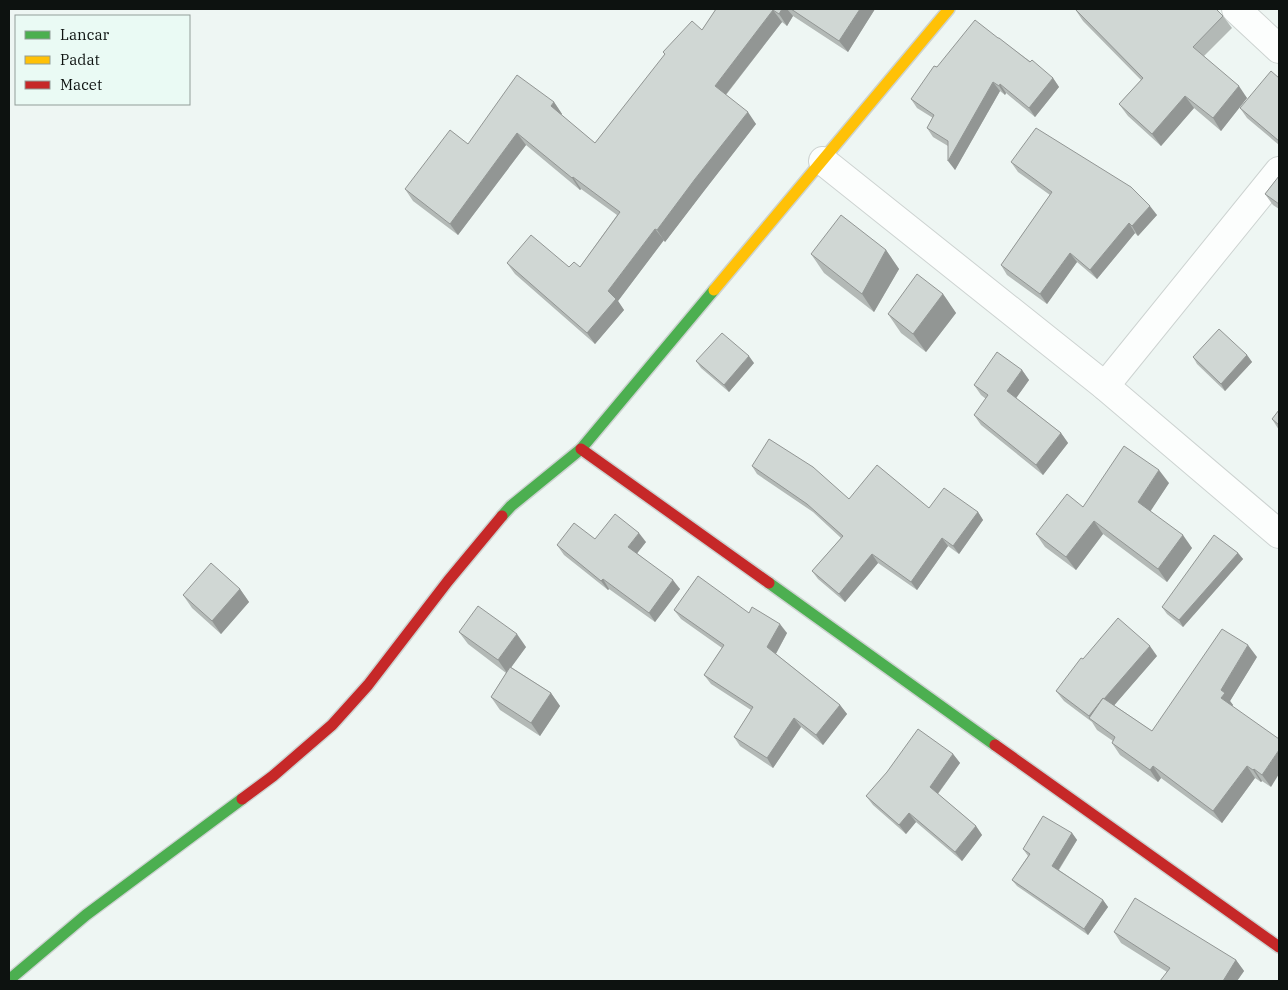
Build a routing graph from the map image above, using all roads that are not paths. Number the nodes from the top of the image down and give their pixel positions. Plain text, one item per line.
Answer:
1 (949, 9) edge
2 (1236, 9) edge
3 (1276, 38) edge
4 (823, 161) junction
5 (1279, 171) edge
6 (1105, 386) junction
7 (580, 449) junction
8 (1279, 534) edge
9 (1279, 947) edge
10 (9, 980) edge

1 - 4 street
2 - 3 street
4 - 6 street
4 - 7 street
5 - 6 street
6 - 8 street
7 - 9 street
7 - 10 street

